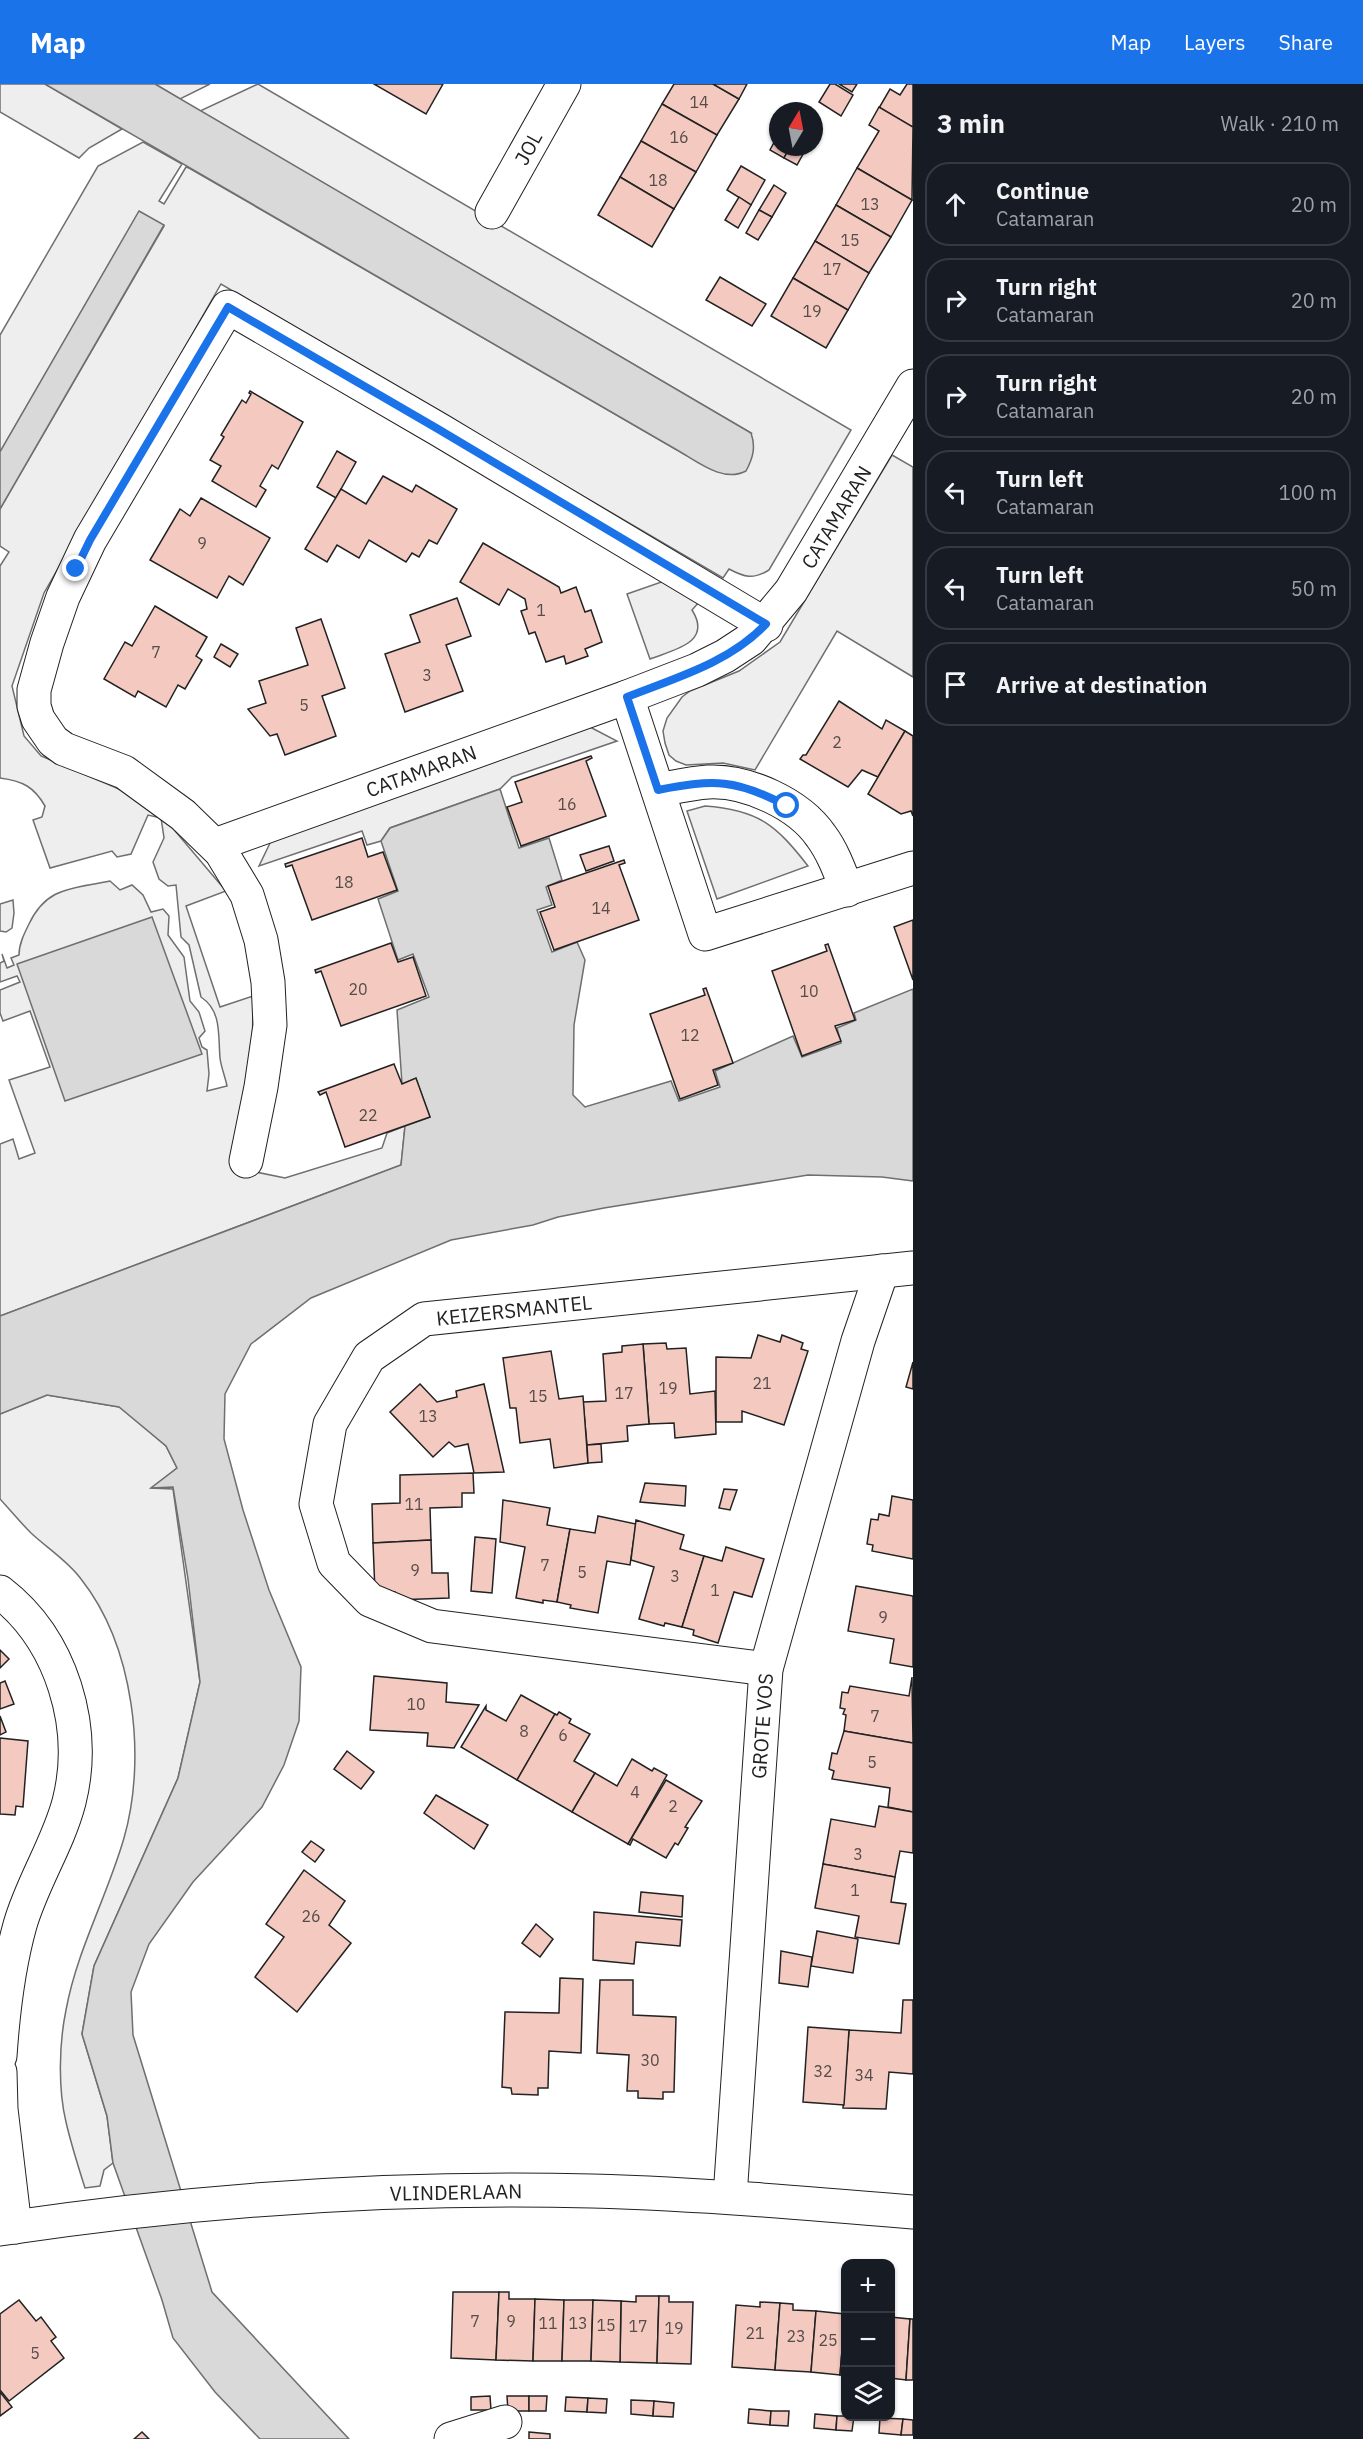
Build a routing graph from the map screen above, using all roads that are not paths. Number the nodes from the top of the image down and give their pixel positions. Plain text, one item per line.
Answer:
1 (564, 84) edge
2 (492, 212) dead end
3 (913, 386) edge
4 (766, 624) junction
5 (627, 697) junction
6 (658, 790) junction
7 (215, 845) junction
8 (913, 868) edge
9 (847, 890) junction
10 (246, 1161) dead end
11 (897, 1269) edge
12 (0, 1592) edge
13 (765, 1669) junction
14 (0, 2056) edge
15 (0, 2072) edge
16 (730, 2197) junction
17 (913, 2212) edge
18 (7, 2228) edge
19 (505, 2422) dead end
20 (452, 2439) edge

1 - 2 street, JOL
3 - 4 street, CATAMARAN
4 - 5 street, CATAMARAN
4 - 7 street
5 - 6 street
5 - 7 street, CATAMARAN
6 - 9 street
6 - 9 street
7 - 10 street
8 - 9 street
11 - 13 street, GROTE VOS
11 - 13 street, KEIZERSMANTEL
12 - 14 street
13 - 16 street, GROTE VOS
15 - 18 street
16 - 17 street, VLINDERLAAN
16 - 18 street, VLINDERLAAN
19 - 20 street

